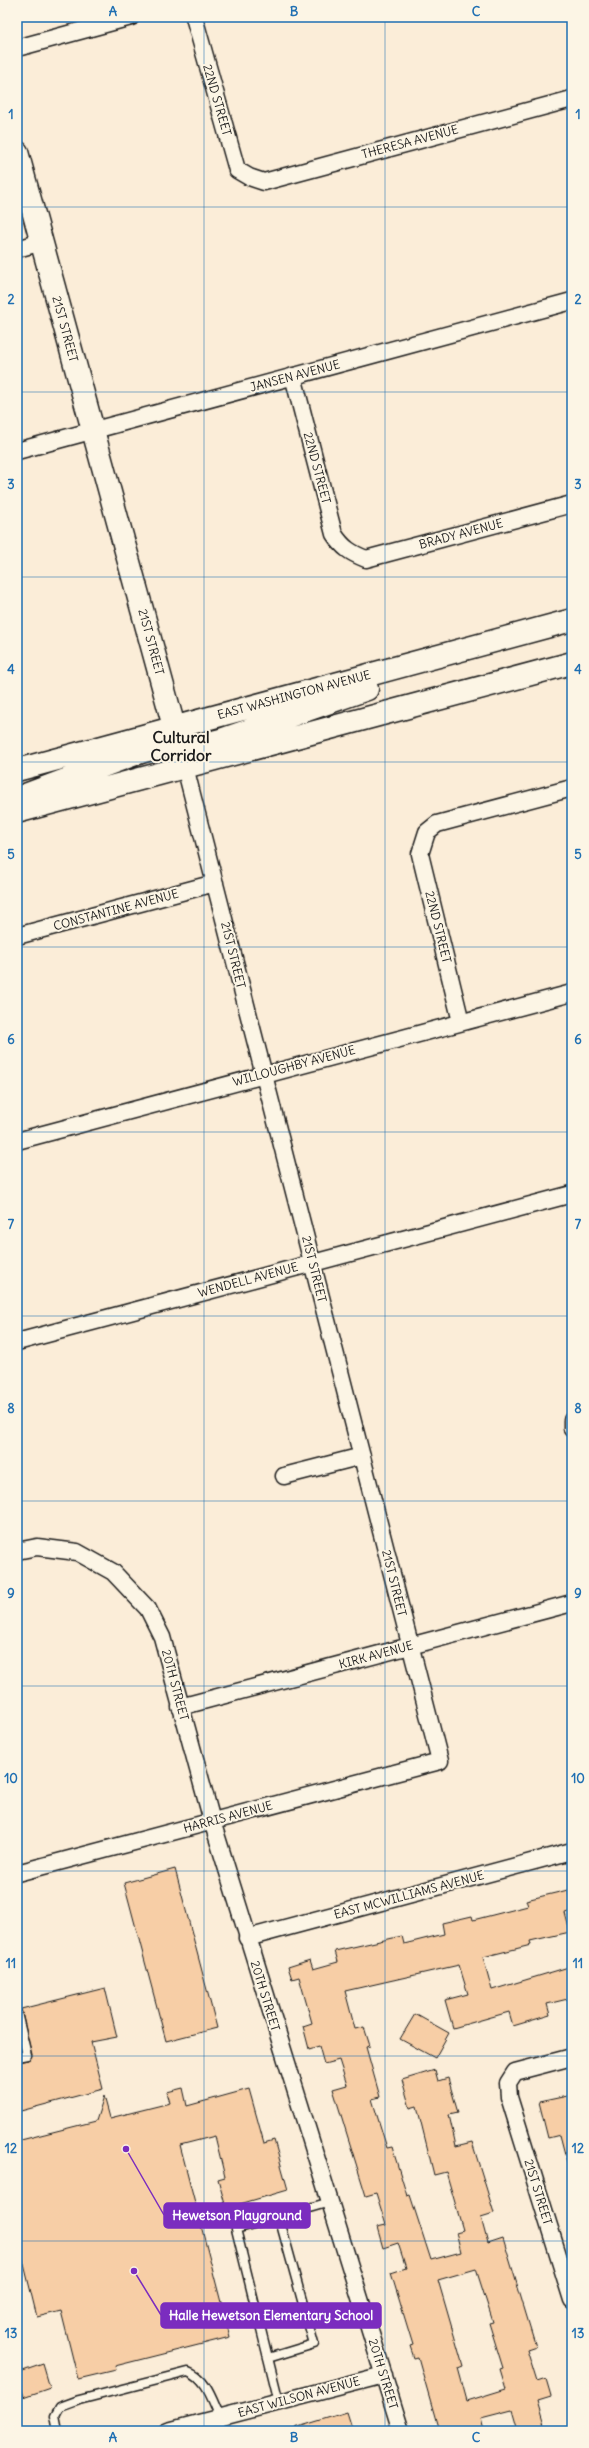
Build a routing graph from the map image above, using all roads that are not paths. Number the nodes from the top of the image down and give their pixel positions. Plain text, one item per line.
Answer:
1 (131, 17) edge
2 (194, 17) edge
3 (17, 48) edge
4 (572, 99) edge
5 (17, 152) edge
6 (249, 177) joint
7 (42, 242) junction
8 (17, 249) edge
9 (572, 301) edge
10 (293, 376) junction
11 (93, 430) junction
12 (17, 451) edge
13 (572, 504) edge
14 (352, 553) joint
15 (572, 620) edge
16 (572, 663) edge
17 (179, 747) junction
18 (17, 770) edge
19 (572, 788) edge
20 (17, 798) edge
21 (17, 812) edge
22 (215, 883) junction
23 (17, 936) edge
24 (572, 992) edge
25 (461, 1022) junction
26 (264, 1074) junction
27 (17, 1141) edge
28 (572, 1194) edge
29 (312, 1263) junction
30 (17, 1342) edge
31 (572, 1420) edge
32 (572, 1429) edge
33 (362, 1456) junction
34 (284, 1476) dead end
35 (17, 1551) edge
36 (572, 1603) edge
37 (410, 1646) junction
38 (180, 1707) junction
39 (440, 1760) joint
40 (212, 1821) junction
41 (572, 1852) edge
42 (17, 1874) edge
43 (247, 1938) junction
44 (17, 2013) edge
45 (17, 2057) edge
46 (572, 2057) edge
47 (330, 2202) junction
48 (278, 2217) junction
49 (572, 2300) edge
50 (268, 2358) junction
51 (384, 2375) junction
52 (279, 2402) junction
53 (220, 2417) junction
54 (58, 2431) edge
55 (168, 2431) edge
56 (401, 2431) edge

1 - 3 street
2 - 6 street, 22ND STREET
4 - 6 street, THERESA AVENUE
5 - 7 main road, 21ST STREET
7 - 8 street
7 - 11 main road, 21ST STREET
9 - 10 street, JANSEN AVENUE
10 - 11 street, JANSEN AVENUE
10 - 14 street, 22ND STREET
11 - 12 street, JANSEN AVENUE
11 - 17 main road, 21ST STREET
13 - 14 street, BRADY AVENUE
15 - 17 main road, EAST WASHINGTON AVENUE
16 - 17 main road, EAST WASHINGTON AVENUE
17 - 18 main road, EAST WASHINGTON AVENUE
17 - 20 main road
17 - 21 main road, EAST WASHINGTON AVENUE
17 - 22 street, 21ST STREET
19 - 25 street, 22ND STREET
22 - 23 street, CONSTANTINE AVENUE
22 - 26 street, 21ST STREET
24 - 25 street, WILLOUGHBY AVENUE
25 - 26 street, WILLOUGHBY AVENUE
26 - 27 street, WILLOUGHBY AVENUE
26 - 29 street, 21ST STREET
28 - 29 street, WENDELL AVENUE
29 - 30 street, WENDELL AVENUE
29 - 33 street, 21ST STREET
31 - 32 street
33 - 34 street
33 - 37 street, 21ST STREET
35 - 38 street, 20TH STREET
36 - 37 street, KIRK AVENUE
37 - 38 street, KIRK AVENUE
37 - 39 street, 21ST STREET
38 - 40 street, 20TH STREET
39 - 40 street, HARRIS AVENUE
40 - 42 street, HARRIS AVENUE
40 - 43 street, 20TH STREET
41 - 43 street, EAST MCWILLIAMS AVENUE
43 - 47 street, 20TH STREET
44 - 45 lane
46 - 49 street, 21ST STREET
47 - 48 lane
47 - 51 street, 20TH STREET
48 - 50 lane
48 - 50 lane
50 - 52 lane
51 - 52 street, EAST WILSON AVENUE
51 - 56 street, 20TH STREET
52 - 53 street, EAST WILSON AVENUE
53 - 54 lane
53 - 55 street, EAST WILSON AVENUE

